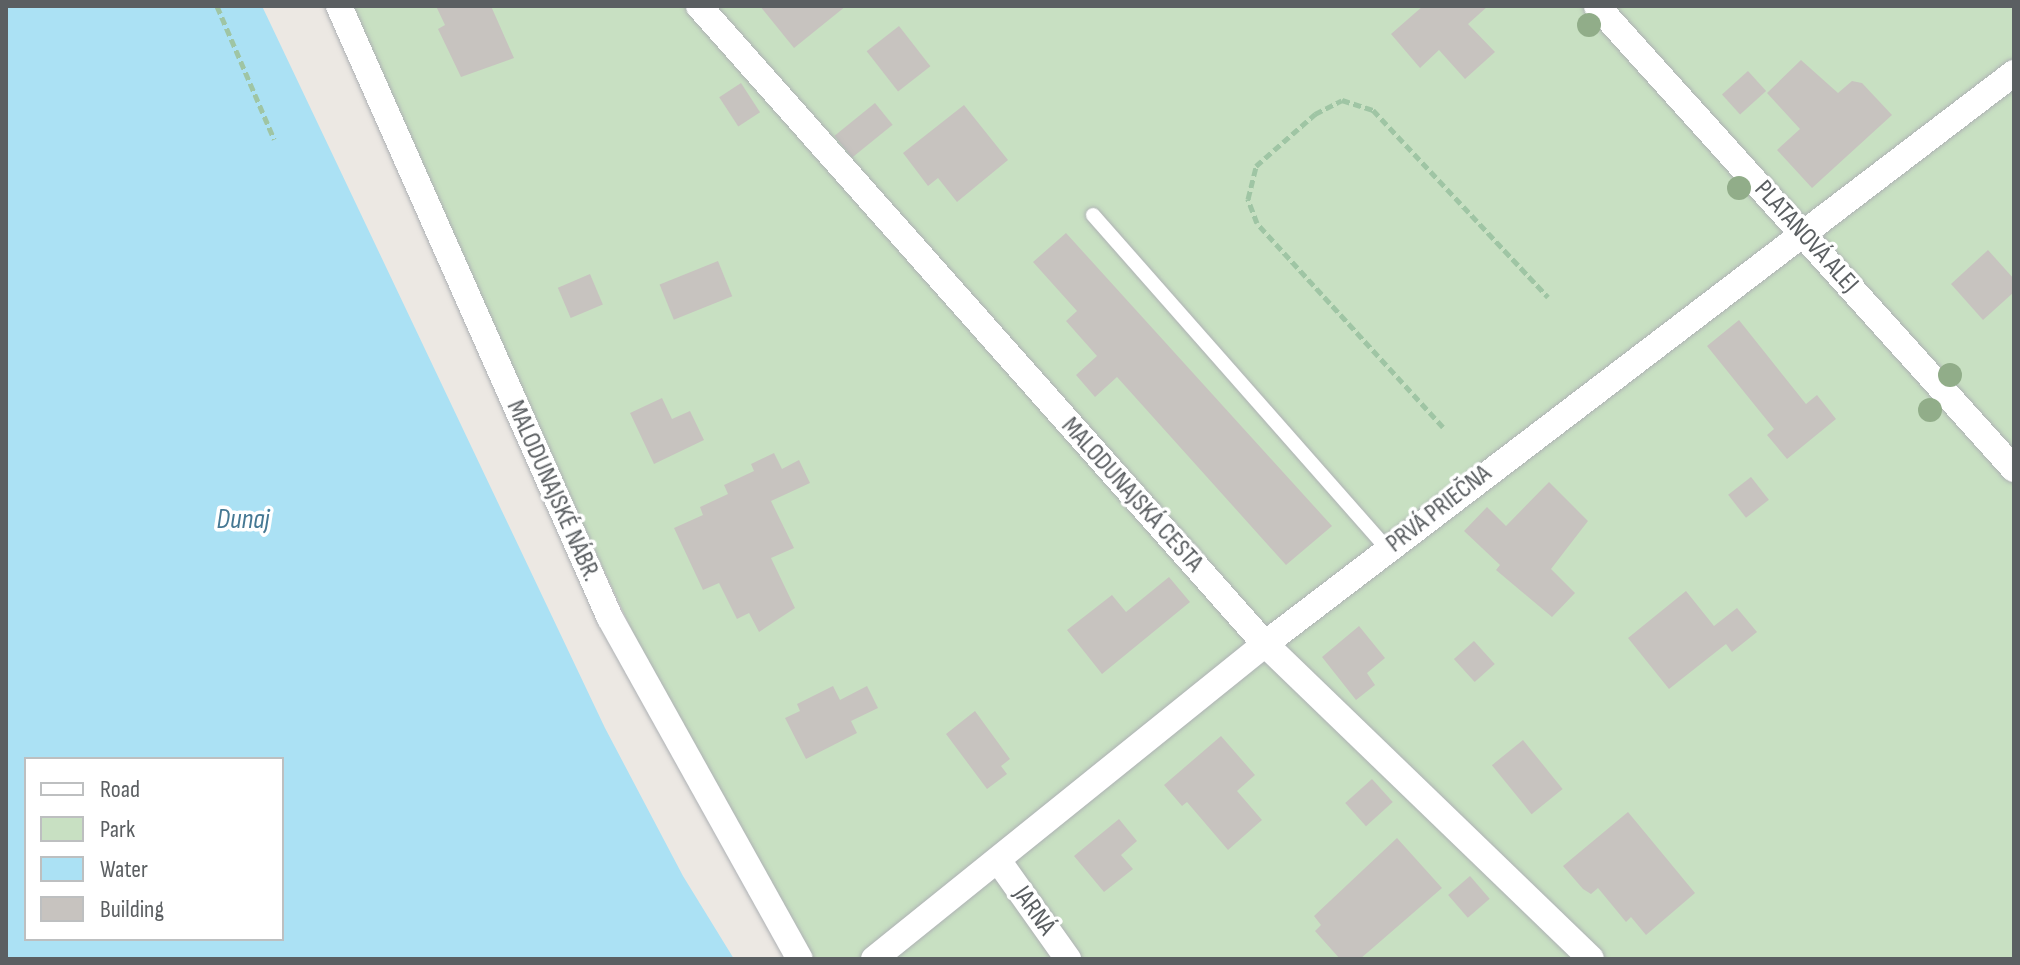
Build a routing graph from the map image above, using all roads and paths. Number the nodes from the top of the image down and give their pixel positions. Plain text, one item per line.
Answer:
1 (217, 6) edge
2 (339, 6) edge
3 (699, 6) edge
4 (1597, 6) edge
5 (2014, 73) edge
6 (274, 139) dead end
7 (1093, 215) dead end
8 (1804, 235) junction
9 (1548, 297) dead end
10 (1443, 427) dead end
11 (2014, 469) edge
12 (1387, 549) junction
13 (1265, 644) junction
14 (1000, 863) junction
15 (800, 959) edge
16 (874, 959) edge
17 (1068, 959) edge
18 (1591, 959) edge

1 - 6 path
2 - 15 street, MALODUNAJSKÉ NÁBR.
3 - 13 street, MALODUNAJSKÁ CESTA
4 - 8 street, PLATANOVÁ ALEJ
5 - 8 street, PRVÁ PRIEČNA
7 - 12 lane
8 - 11 street, PLATANOVÁ ALEJ
8 - 12 street, PRVÁ PRIEČNA
9 - 10 path
12 - 13 street, PRVÁ PRIEČNA
13 - 14 street, PRVÁ PRIEČNA
13 - 18 street, MALODUNAJSKÁ CESTA
14 - 16 street, PRVÁ PRIEČNA
14 - 17 street, JARNÁ

